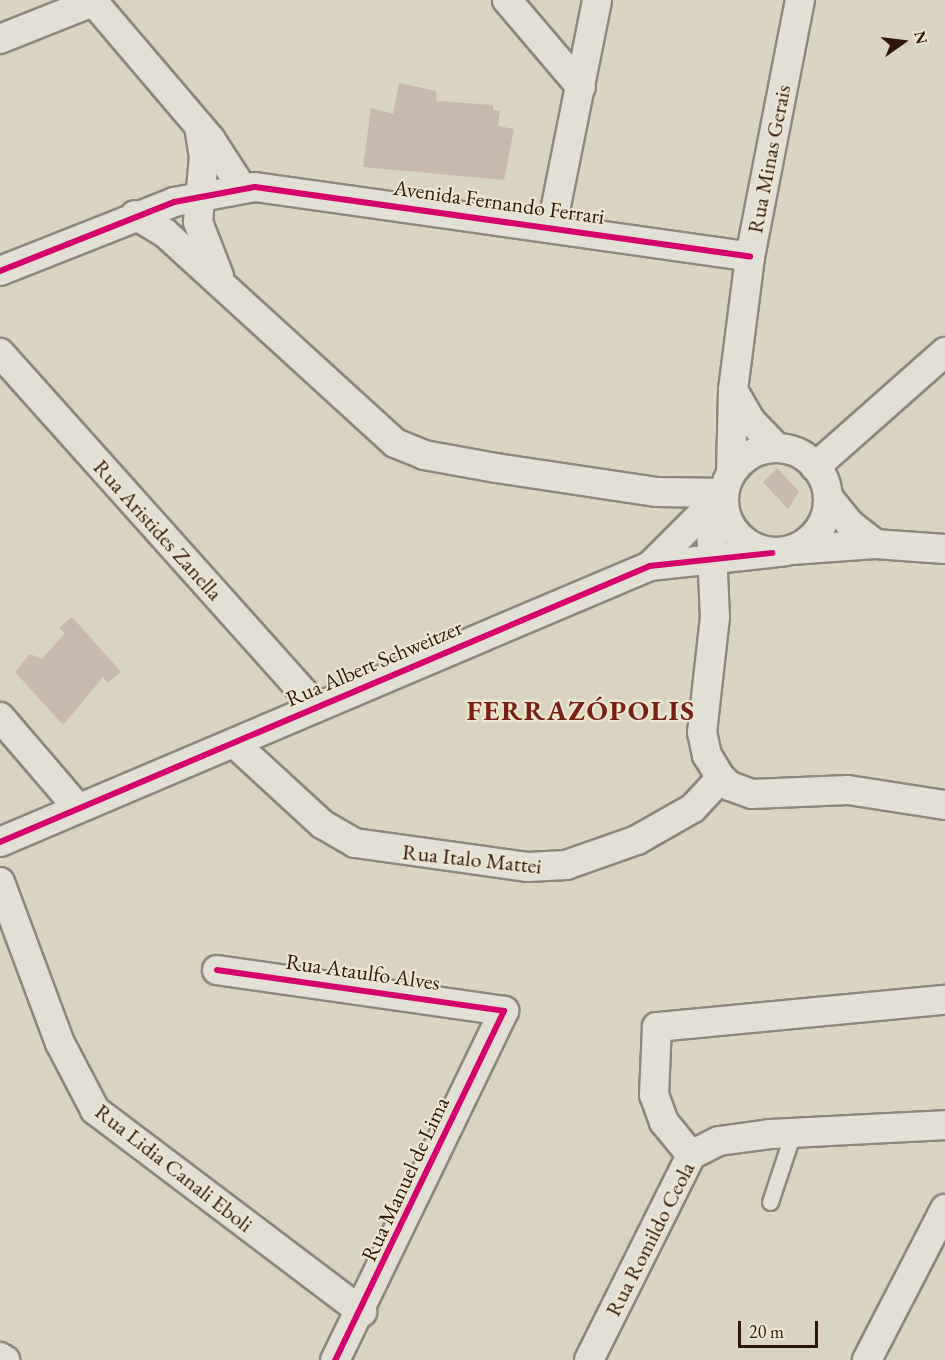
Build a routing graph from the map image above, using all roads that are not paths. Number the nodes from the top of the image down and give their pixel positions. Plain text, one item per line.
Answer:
1 (507, 0) edge
2 (597, 0) edge
3 (800, 0) edge
4 (92, 1) edge
5 (0, 39) edge
6 (581, 87) junction
7 (199, 126) junction
8 (242, 188) junction
9 (200, 195) junction
10 (135, 215) junction
11 (552, 226) junction
12 (750, 257) junction
13 (0, 271) edge
14 (230, 296) junction
15 (945, 352) edge
16 (0, 353) edge
17 (733, 390) junction
18 (777, 448) junction
19 (815, 467) junction
20 (722, 490) junction
21 (657, 492) junction
22 (828, 497) junction
23 (679, 535) junction
24 (875, 544) junction
25 (945, 549) edge
26 (782, 551) junction
27 (712, 558) junction
28 (650, 566) junction
29 (316, 707) junction
30 (0, 717) edge
31 (234, 743) junction
32 (721, 778) junction
33 (945, 805) edge
34 (78, 808) junction
35 (0, 842) edge
36 (0, 882) edge
37 (217, 970) dead end
38 (945, 1000) edge
39 (504, 1011) joint
40 (945, 1125) edge
41 (794, 1133) junction
42 (691, 1155) junction
43 (770, 1202) dead end
44 (945, 1209) edge
45 (362, 1312) junction
46 (0, 1357) edge
47 (5, 1360) edge
48 (335, 1360) edge
49 (589, 1360) edge
50 (867, 1360) edge

1 - 6 street
2 - 6 street
3 - 12 street, Rua Minas Gerais
4 - 5 street
4 - 7 street
6 - 11 street
7 - 8 street
7 - 9 street
8 - 9 street, Avenida Fernando Ferrari
8 - 11 street, Avenida Fernando Ferrari
9 - 10 street, Avenida Fernando Ferrari
9 - 14 street
10 - 13 street, Avenida Fernando Ferrari
10 - 14 street
11 - 12 street, Avenida Fernando Ferrari
12 - 17 street, Rua Minas Gerais
14 - 21 street
15 - 19 street
16 - 29 street, Rua Aristides Zanella
17 - 18 street
17 - 20 street, Rua Minas Gerais
18 - 19 street
18 - 20 street
19 - 22 street
20 - 21 street
20 - 23 street, Rua Albert Schweitzer
20 - 26 street
20 - 27 street, Rua Minas Gerais
21 - 23 street
22 - 24 street
22 - 26 street
23 - 28 street, Rua Albert Schweitzer
24 - 25 street, Rua Albert Schweitzer
24 - 26 street, Rua Albert Schweitzer
26 - 27 street, Rua Albert Schweitzer
27 - 28 street, Rua Albert Schweitzer
27 - 32 street, Rua Minas Gerais
28 - 29 street, Rua Albert Schweitzer
29 - 31 street, Rua Albert Schweitzer
30 - 34 street
31 - 32 street, Rua Italo Mattei
31 - 34 street, Rua Albert Schweitzer
32 - 33 street
34 - 35 street, Rua Albert Schweitzer
36 - 45 street, Rua Lidia Canali Eboli
37 - 39 street, Rua Ataulfo Alves
38 - 42 street
39 - 45 street, Rua Manuel de Lima
40 - 41 street, Rua Romildo Ceola
41 - 42 street, Rua Romildo Ceola
41 - 43 lane
42 - 49 street, Rua Romildo Ceola
44 - 50 street
45 - 48 street, Rua Manuel de Lima
46 - 47 street

